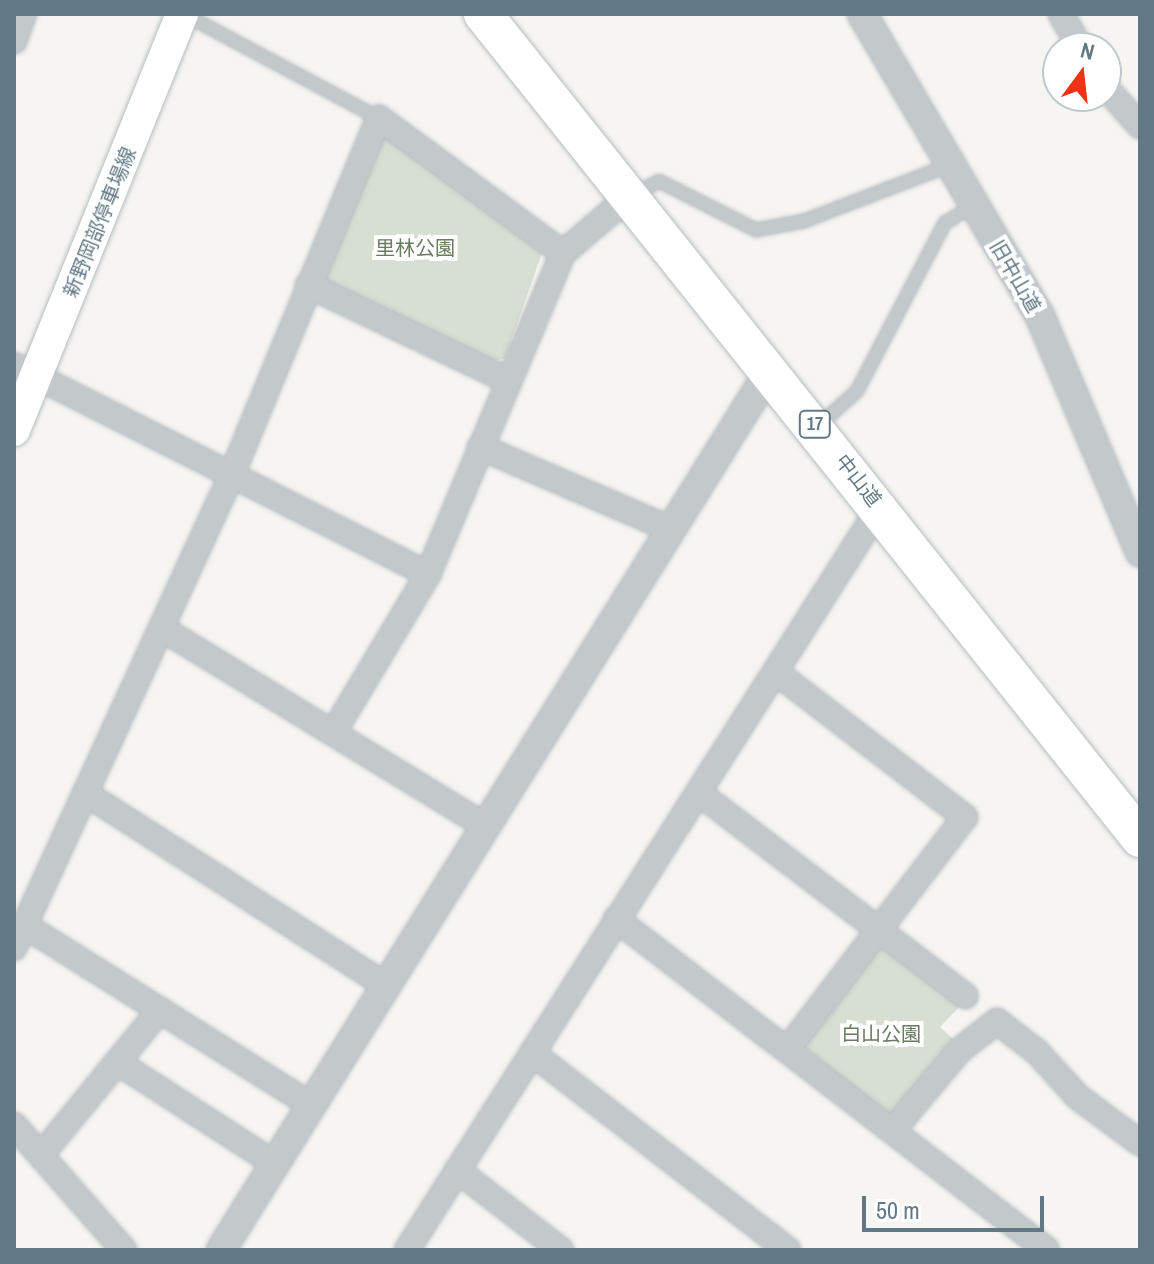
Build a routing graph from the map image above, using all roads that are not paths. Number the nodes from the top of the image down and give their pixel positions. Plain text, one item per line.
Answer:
1 (183, 14) edge
2 (483, 14) edge
3 (862, 14) edge
4 (1061, 14) edge
5 (22, 15) edge
6 (1072, 32) edge
7 (14, 41) edge
8 (1122, 106) edge
9 (379, 118) junction
10 (1140, 126) edge
11 (952, 164) junction
12 (631, 195) junction
13 (975, 204) junction
14 (563, 253) junction
15 (308, 285) junction
16 (771, 369) junction
17 (26, 370) edge
18 (507, 380) junction
19 (817, 427) junction
20 (14, 430) edge
21 (480, 447) junction
22 (232, 474) junction
23 (880, 507) junction
24 (670, 529) junction
25 (1139, 547) edge
26 (428, 574) junction
27 (161, 628) junction
28 (777, 673) junction
29 (333, 733) junction
30 (85, 793) junction
31 (699, 793) junction
32 (484, 825) junction
33 (1140, 838) edge
34 (616, 919) junction
35 (24, 925) junction
36 (880, 929) junction
37 (14, 948) edge
38 (387, 986) junction
39 (965, 996) dead end
40 (160, 1010) junction
41 (787, 1050) junction
42 (532, 1053) junction
43 (117, 1062) junction
44 (312, 1106) junction
45 (14, 1125) edge
46 (892, 1131) junction
47 (1140, 1143) edge
48 (41, 1155) junction
49 (275, 1164) junction
50 (457, 1170) junction
51 (124, 1250) edge
52 (221, 1250) edge
53 (407, 1250) edge
54 (561, 1250) edge
55 (788, 1250) edge
56 (1047, 1250) edge

1 - 9 lane
1 - 17 main road, 新野岡部停車場線
2 - 12 highway, 中山道 / 17
3 - 11 street, 旧中山道
4 - 6 street
5 - 7 street
8 - 10 street
9 - 14 street
9 - 15 street
11 - 12 lane
11 - 13 street, 旧中山道
12 - 14 street
12 - 16 highway, 中山道 / 17
13 - 19 lane
13 - 25 street, 旧中山道
14 - 18 street
15 - 18 street
15 - 22 street
16 - 19 highway, 中山道 / 17
16 - 24 street
17 - 20 main road, 新野岡部停車場線
17 - 22 street
18 - 21 street
19 - 23 highway, 中山道 / 17
21 - 24 street
21 - 26 street
22 - 26 street
22 - 27 street
23 - 28 street
23 - 33 highway, 中山道 / 17
24 - 32 street
26 - 29 street
27 - 29 street
27 - 30 street
28 - 31 street
28 - 36 street
29 - 32 street
30 - 35 street
30 - 38 street
31 - 34 street
31 - 36 street
32 - 38 street
34 - 41 street
34 - 42 street
35 - 37 street
35 - 40 street
36 - 39 street
36 - 41 street
38 - 44 street
40 - 43 street
40 - 44 street
41 - 46 street
42 - 50 street
42 - 55 street
43 - 48 street
43 - 49 street
44 - 49 street
45 - 48 street
46 - 47 street
46 - 56 street
48 - 51 street
49 - 52 street
50 - 53 street
50 - 54 street

